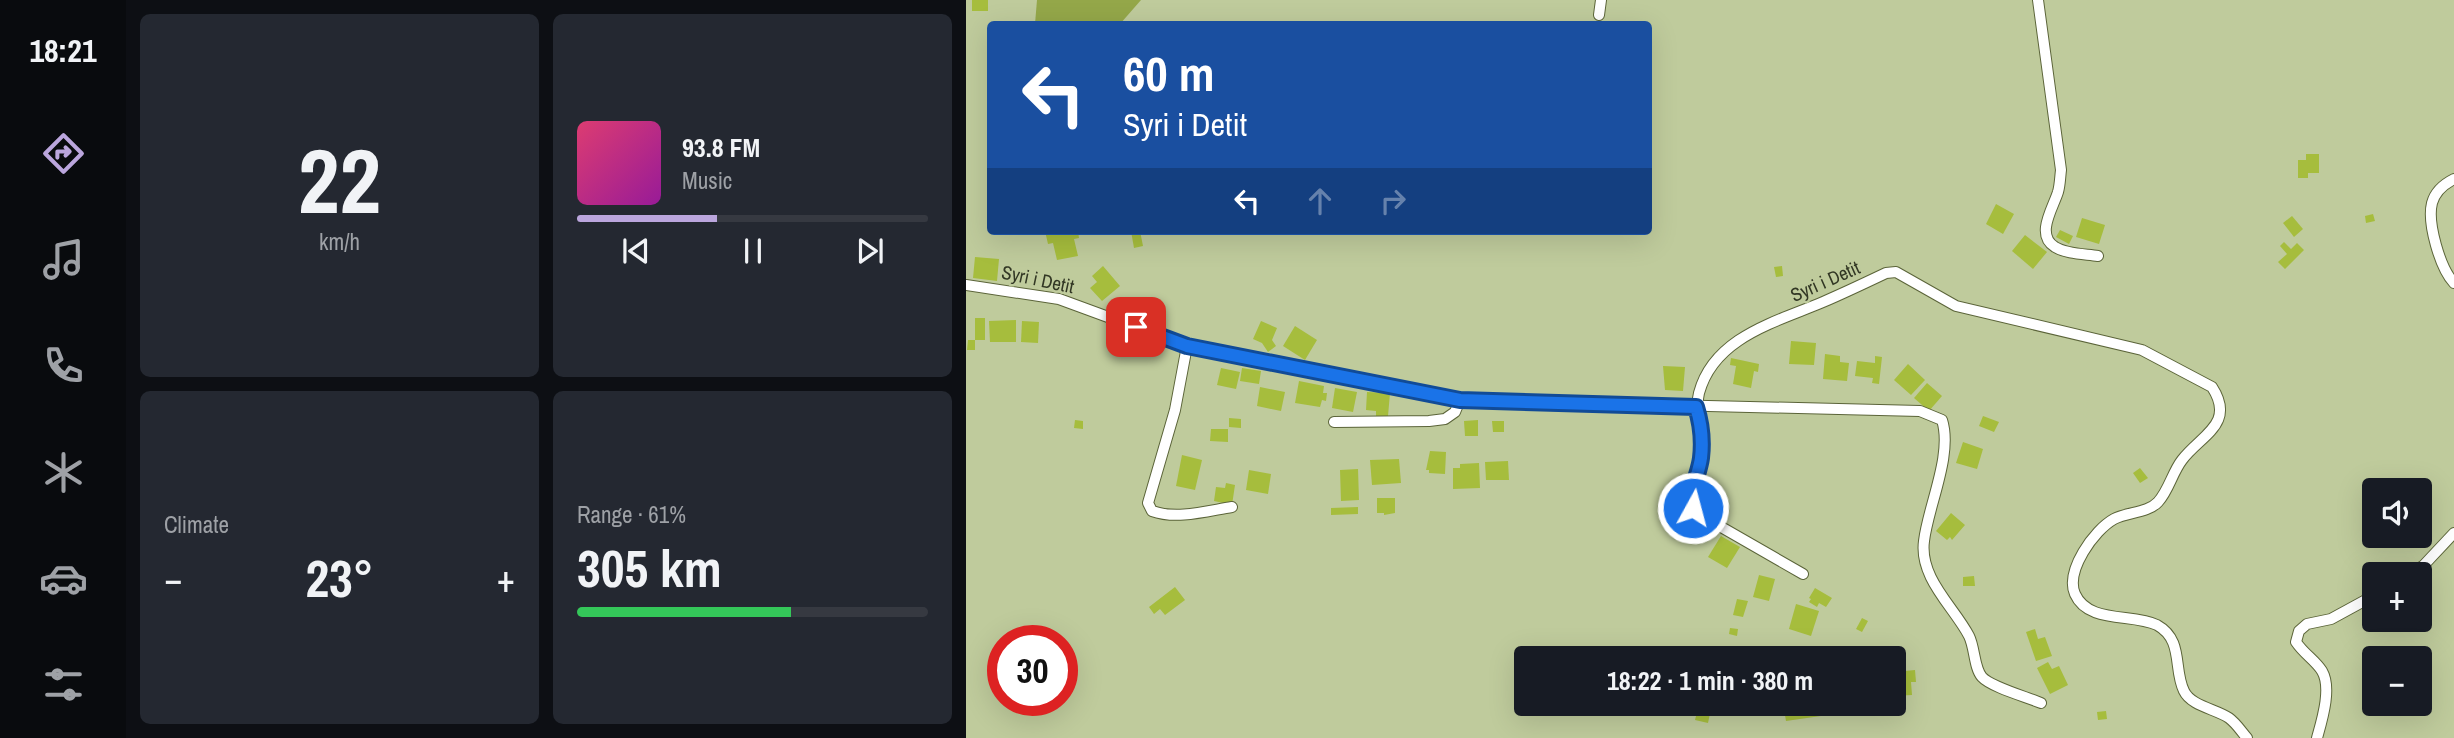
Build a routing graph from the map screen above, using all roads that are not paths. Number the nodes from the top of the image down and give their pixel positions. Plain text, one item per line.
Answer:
1 (1601, 0) edge
2 (2038, 0) edge
3 (1599, 15) dead end
4 (2454, 179) edge
5 (2098, 256) dead end
6 (2454, 283) edge
7 (966, 285) edge
8 (1187, 346) junction
9 (1460, 400) junction
10 (1696, 407) junction
11 (1334, 422) dead end
12 (1232, 507) dead end
13 (2454, 533) edge
14 (2427, 562) edge
15 (1802, 574) dead end
16 (2362, 603) edge
17 (2041, 703) dead end
18 (2246, 738) edge
19 (2317, 738) edge

1 - 3 street
2 - 5 street
4 - 6 street
7 - 8 street, Syri i Detit
8 - 9 street, Syri i Detit
8 - 12 street
9 - 10 street, Syri i Detit
9 - 11 street
10 - 15 street
10 - 17 street
10 - 18 street, Syri i Detit
13 - 14 street
16 - 19 street

